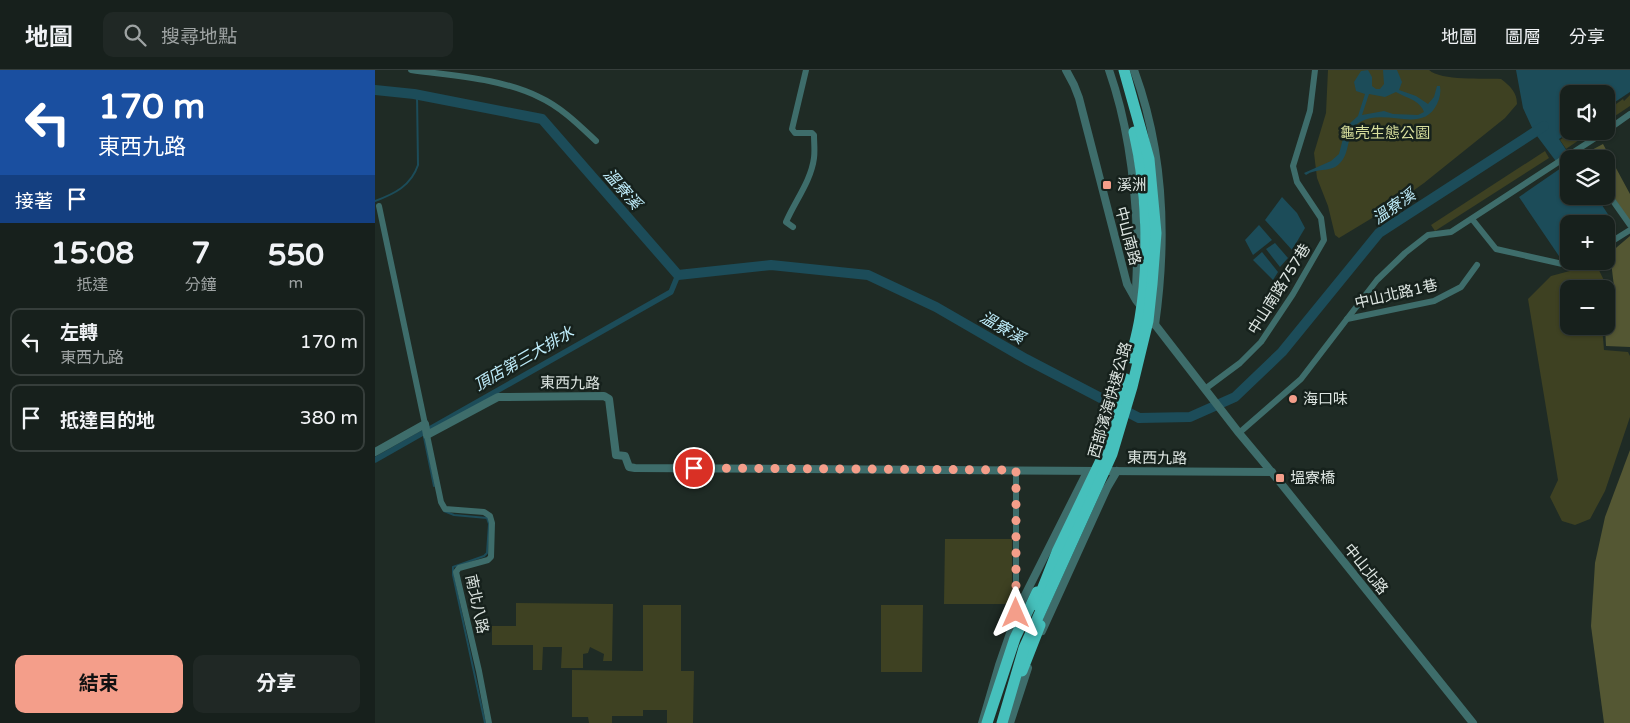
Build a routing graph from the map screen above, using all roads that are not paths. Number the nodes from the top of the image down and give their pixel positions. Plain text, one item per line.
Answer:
1 (411, 70) edge
2 (806, 70) edge
3 (1066, 70) edge
4 (1109, 70) edge
5 (1117, 70) edge
6 (1124, 70) edge
7 (1134, 70) edge
8 (1315, 70) edge
9 (1630, 114) edge
10 (1615, 125) edge
11 (1593, 140) edge
12 (597, 141) dead end
13 (1579, 150) edge
14 (1560, 162) edge
15 (1615, 203) edge
16 (379, 206) dead end
17 (1472, 219) junction
18 (1630, 225) edge
19 (793, 227) dead end
20 (1630, 230) edge
21 (1615, 239) edge
22 (1560, 263) edge
23 (1477, 265) dead end
24 (1136, 300) junction
25 (1347, 318) junction
26 (1155, 325) junction
27 (1205, 389) junction
28 (425, 424) junction
29 (1239, 433) junction
30 (427, 435) junction
31 (375, 452) edge
32 (1016, 470) junction
33 (1117, 471) junction
34 (1087, 472) junction
35 (1272, 472) junction
36 (1060, 557) junction
37 (1016, 613) junction
38 (489, 723) edge
39 (981, 723) edge
40 (987, 723) edge
41 (995, 723) edge
42 (1002, 723) edge
43 (1009, 723) edge
44 (1473, 723) edge

1 - 12 street
2 - 19 street
3 - 24 street, 中山南路
4 - 24 street
5 - 36 highway, 西部濱海快速公路, bridge
6 - 36 highway, 西部濱海快速公路, bridge
7 - 26 street
8 - 27 street, 中山南路757巷
9 - 10 street
11 - 13 street
14 - 17 street
15 - 18 street
16 - 28 street
17 - 22 street
17 - 25 street
20 - 21 street
23 - 25 street, 中山北路1巷
24 - 26 street, 中山南路
25 - 29 street, 中山北路1巷
26 - 27 street, 中山南路
27 - 29 street, 中山南路
28 - 30 street
28 - 31 street
29 - 35 street, 中山北路
30 - 32 street, 東西九路
30 - 38 street, 南北八路
32 - 34 street, 東西九路
32 - 37 street
33 - 34 street, 東西九路
33 - 35 street, 東西九路
33 - 43 street
34 - 37 street
35 - 44 street, 中山北路
36 - 40 highway
36 - 41 highway, 西部濱海快速公路, bridge
36 - 42 highway, 西部濱海快速公路, bridge
36 - 43 highway
37 - 39 street

